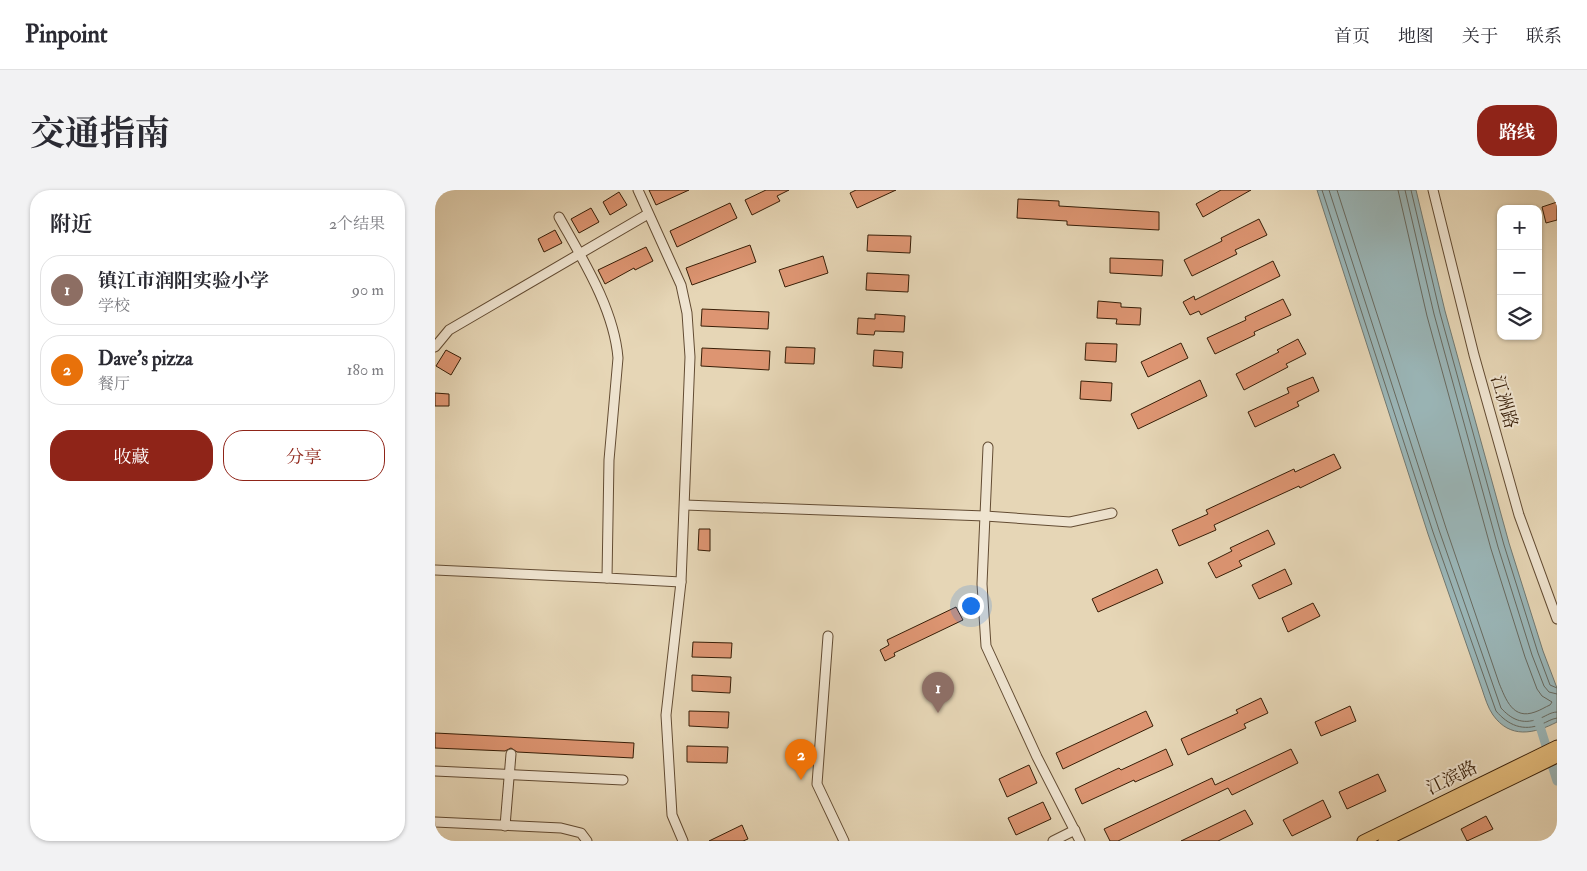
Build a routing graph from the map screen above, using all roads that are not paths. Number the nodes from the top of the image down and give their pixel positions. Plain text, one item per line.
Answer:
1 (638, 190) edge
2 (1433, 190) edge
3 (648, 214) junction
4 (559, 217) dead end
5 (579, 253) junction
6 (435, 347) edge
7 (987, 447) dead end
8 (685, 505) junction
9 (1112, 513) dead end
10 (985, 516) junction
11 (435, 570) edge
12 (607, 578) junction
13 (681, 582) junction
14 (1557, 619) edge
15 (827, 636) dead end
16 (1557, 746) edge
17 (511, 754) dead end
18 (1557, 757) edge
19 (1521, 769) junction
20 (435, 771) edge
21 (509, 775) junction
22 (623, 780) dead end
23 (435, 822) edge
24 (505, 826) junction
25 (1075, 830) junction
26 (587, 841) edge
27 (683, 841) edge
28 (845, 841) edge
29 (1053, 841) edge
30 (1080, 841) edge
31 (1363, 841) edge
32 (1384, 841) edge

1 - 3 street
2 - 14 street, 江洲路
3 - 5 street
3 - 8 street
4 - 5 street
5 - 6 street
5 - 12 street
7 - 10 street
8 - 10 street
8 - 13 street
9 - 10 street
10 - 25 street
11 - 12 street
12 - 13 street
13 - 27 street
15 - 28 street
16 - 19 main road, 江滨路
17 - 21 street
18 - 19 main road, 江滨路
19 - 31 main road, 江滨路
19 - 32 main road, 江滨路
20 - 21 street
21 - 22 street
21 - 24 street
23 - 24 street
24 - 26 street
25 - 29 street
25 - 30 street

